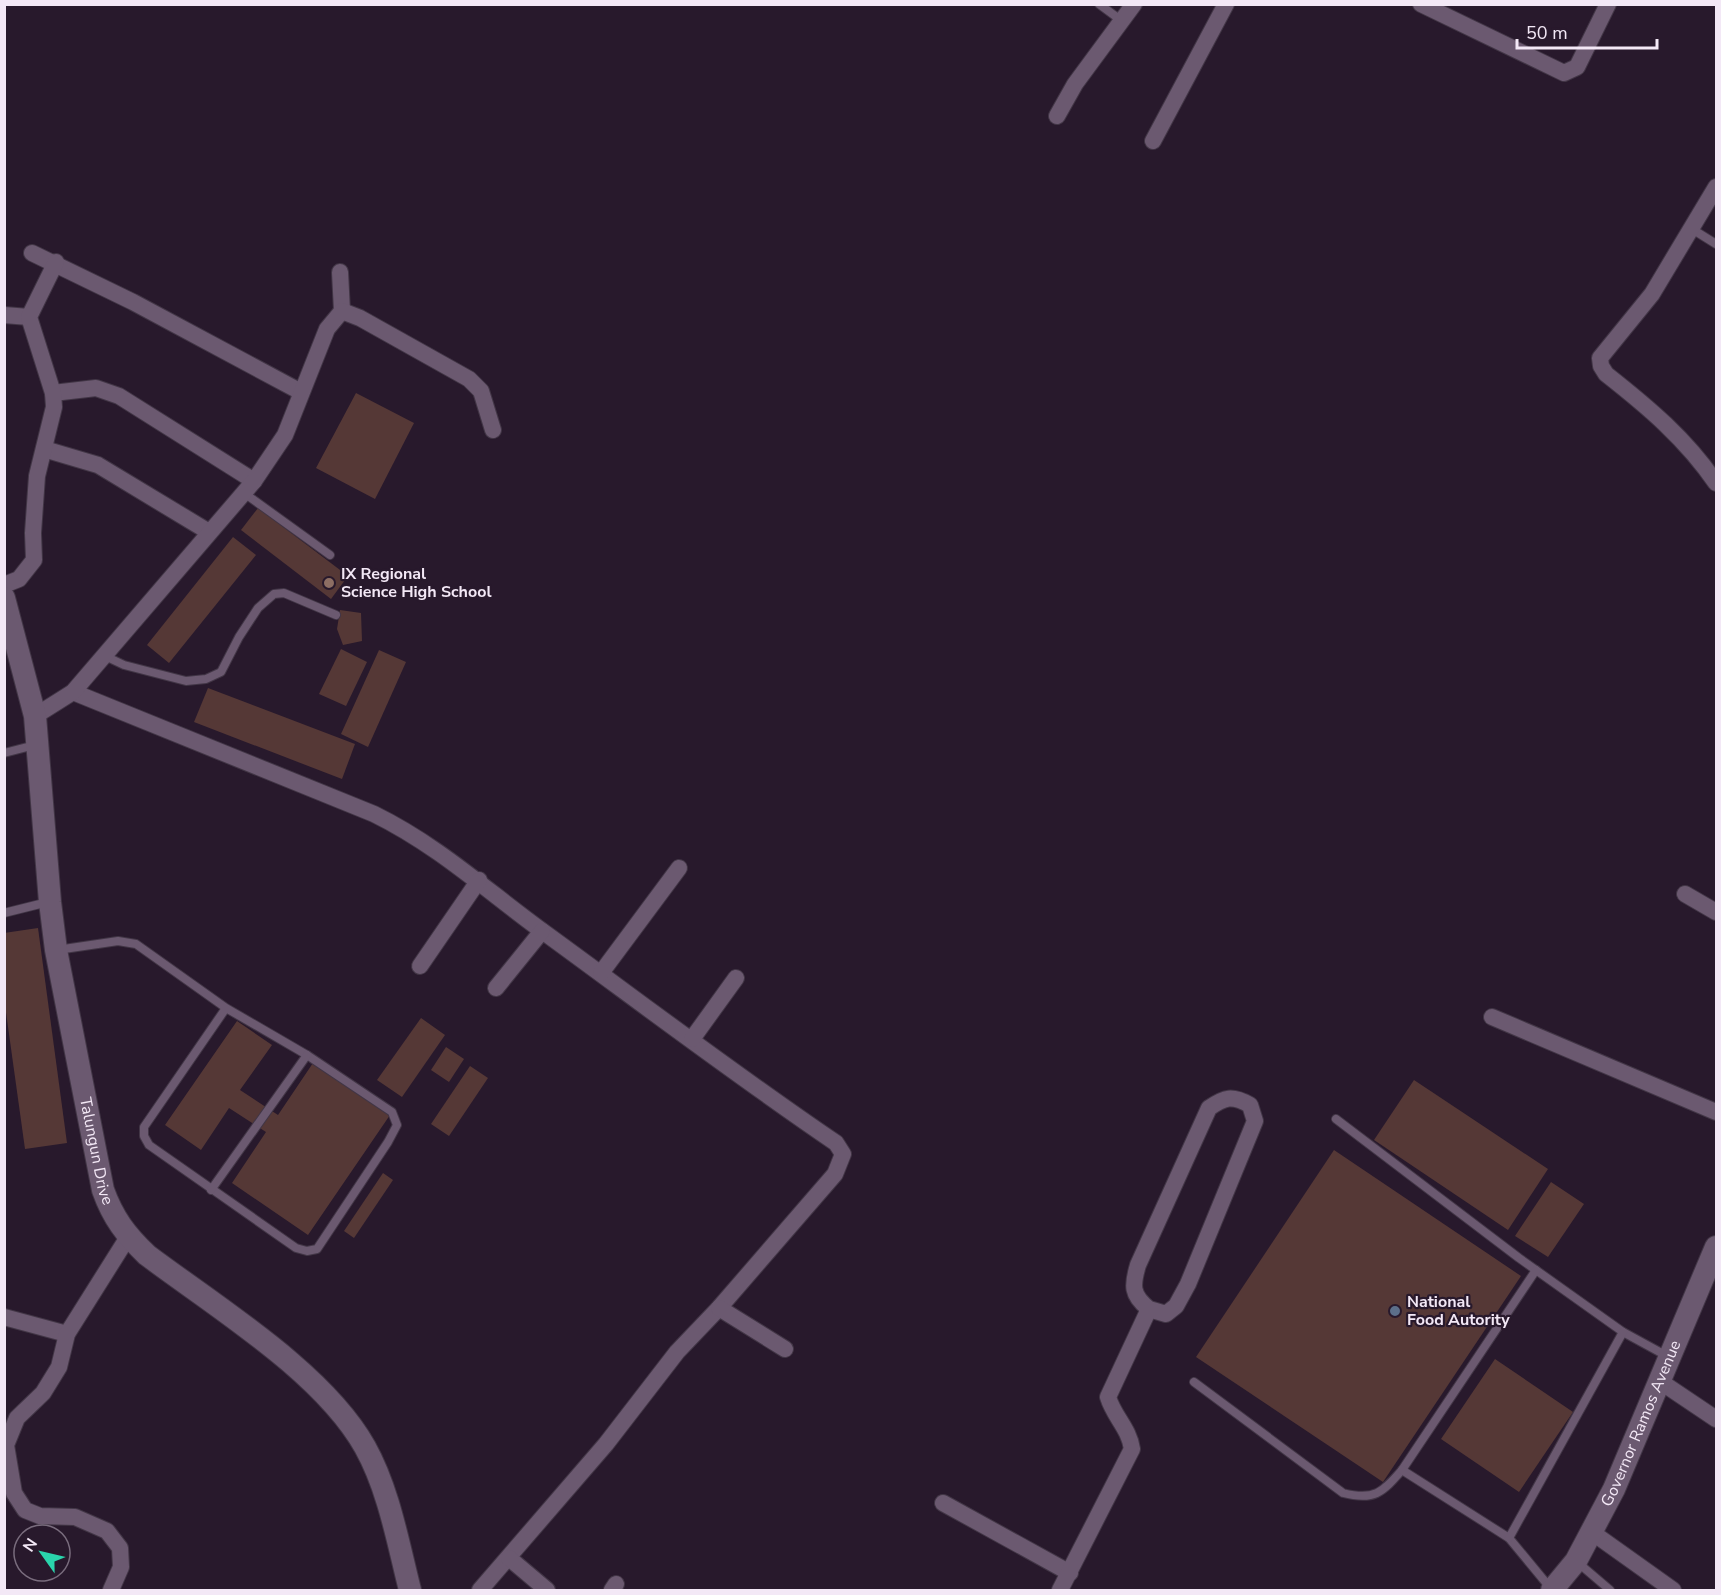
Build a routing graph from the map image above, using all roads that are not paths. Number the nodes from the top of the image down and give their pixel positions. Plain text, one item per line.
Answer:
1 (1100, 4) edge
2 (1134, 4) edge
3 (1226, 4) edge
4 (1421, 4) edge
5 (1608, 4) edge
6 (1122, 21) junction
7 (1057, 116) dead end
8 (1153, 141) dead end
9 (1716, 187) edge
10 (1692, 229) junction
11 (1716, 244) edge
12 (32, 253) dead end
13 (56, 262) junction
14 (340, 272) dead end
15 (342, 311) junction
16 (4, 315) edge
17 (29, 318) junction
18 (301, 392) junction
19 (53, 393) junction
20 (493, 430) dead end
21 (44, 450) junction
22 (1716, 483) edge
23 (249, 487) junction
24 (209, 532) junction
25 (330, 555) dead end
26 (4, 585) edge
27 (4, 598) edge
28 (336, 615) dead end
29 (105, 656) junction
30 (72, 692) junction
31 (35, 716) junction
32 (38, 744) junction
33 (4, 753) edge
34 (679, 868) dead end
35 (479, 880) junction
36 (1685, 894) dead end
37 (50, 902) junction
38 (1716, 912) edge
39 (4, 913) edge
40 (542, 931) junction
41 (56, 950) junction
42 (420, 966) dead end
43 (601, 973) junction
44 (736, 978) dead end
45 (496, 988) dead end
46 (226, 1008) junction
47 (1492, 1017) dead end
48 (692, 1039) junction
49 (307, 1055) junction
50 (1716, 1112) edge
51 (1336, 1119) dead end
52 (211, 1190) junction
53 (128, 1237) junction
54 (1716, 1248) edge
55 (1536, 1270) junction
56 (719, 1308) junction
57 (1149, 1309) junction
58 (4, 1317) edge
59 (1623, 1332) junction
60 (67, 1334) junction
61 (785, 1349) dead end
62 (1672, 1358) junction
63 (1194, 1382) dead end
64 (1661, 1382) junction
65 (1716, 1419) edge
66 (1402, 1470) junction
67 (943, 1503) dead end
68 (1593, 1533) junction
69 (1509, 1538) junction
70 (509, 1557) junction
71 (1576, 1561) junction
72 (1070, 1573) junction
73 (111, 1590) edge
74 (410, 1590) edge
75 (480, 1590) edge
76 (547, 1590) edge
77 (1060, 1590) edge
78 (1552, 1590) edge
79 (1610, 1590) edge
80 (1673, 1590) edge

1 - 6 lane
2 - 6 street
3 - 8 street
4 - 5 street
6 - 7 street
9 - 10 street
10 - 11 lane
10 - 22 street
12 - 13 street
13 - 17 street
13 - 18 street
14 - 15 street
15 - 18 street
15 - 20 street
16 - 17 street
17 - 19 street
18 - 23 street
19 - 21 street
19 - 23 street
21 - 24 street
21 - 26 street
23 - 24 street
23 - 25 lane
24 - 29 street
27 - 31 street, Talungun Drive
28 - 29 lane
29 - 30 street
30 - 31 street
30 - 35 street
31 - 32 street, Talungun Drive
32 - 33 lane
32 - 37 street, Talungun Drive
34 - 43 street
35 - 40 street
35 - 42 street
36 - 38 street
37 - 39 lane
37 - 41 street, Talungun Drive
40 - 43 street
40 - 45 street
41 - 46 lane
41 - 53 street, Talungun Drive
43 - 48 street
44 - 48 street
46 - 49 lane
46 - 52 lane
47 - 50 street
48 - 56 street
49 - 52 lane
49 - 52 lane
51 - 55 lane
53 - 60 street
53 - 74 street, Talungun Drive
54 - 62 street, Governor Ramos Avenue
55 - 59 lane
55 - 66 lane
56 - 61 street
56 - 70 street
57 - 57 street
57 - 72 street
58 - 60 street
59 - 62 lane
59 - 69 lane
60 - 73 street
62 - 64 street, Governor Ramos Avenue
63 - 66 lane
64 - 65 street
64 - 68 street, Governor Ramos Avenue
66 - 69 lane
67 - 72 street
68 - 71 street, Governor Ramos Avenue
68 - 80 street
69 - 78 lane
70 - 75 street
70 - 76 street
71 - 78 street, Governor Ramos Avenue
71 - 79 lane
72 - 77 street

